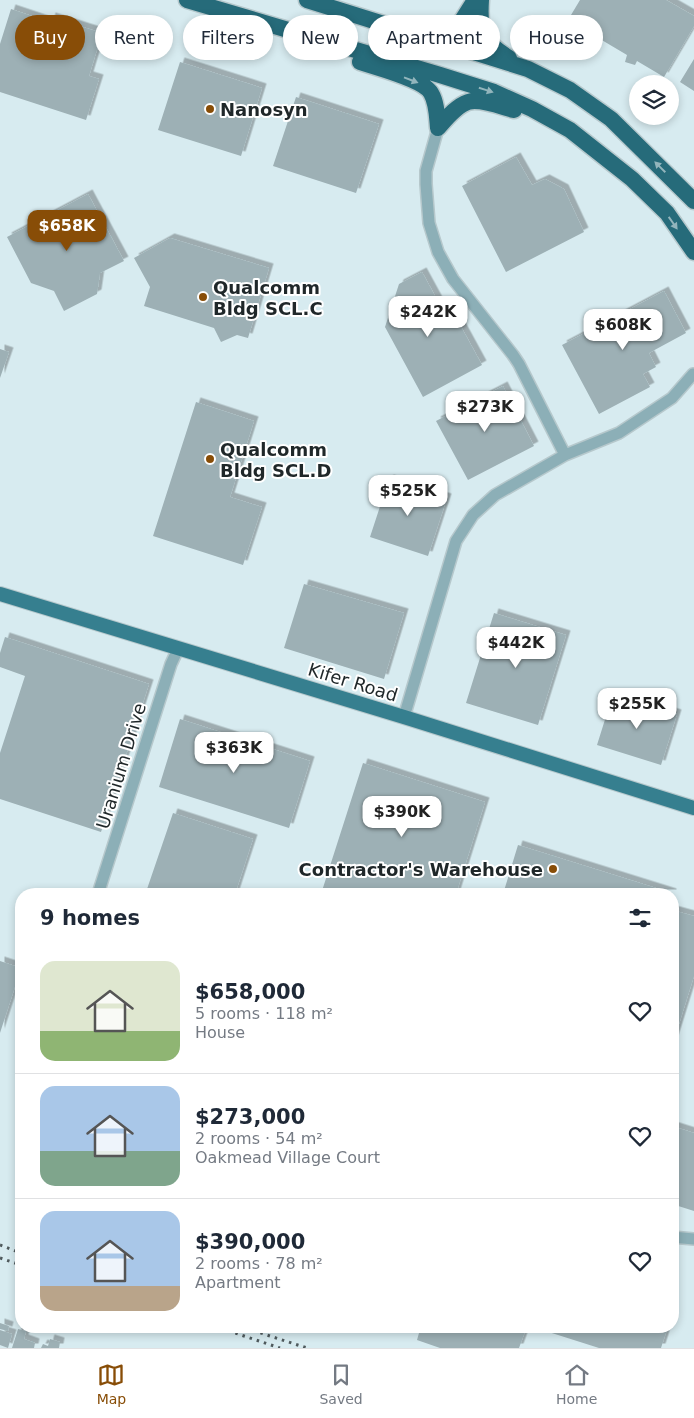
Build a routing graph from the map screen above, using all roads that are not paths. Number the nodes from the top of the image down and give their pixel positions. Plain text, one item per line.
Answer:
1 (187, 0) edge
2 (307, 0) edge
3 (475, 0) edge
4 (481, 0) edge
5 (238, 15) edge
6 (465, 15) edge
7 (368, 20) edge
8 (273, 25) edge
9 (273, 27) edge
10 (498, 60) edge
11 (528, 69) junction
12 (438, 128) junction
13 (632, 179) junction
14 (694, 201) edge
15 (694, 252) edge
16 (692, 374) dead end
17 (565, 454) junction
18 (0, 594) edge
19 (178, 649) junction
20 (404, 717) junction
21 (694, 808) edge
22 (100, 888) edge
23 (679, 1238) edge
24 (694, 1239) edge

1 - 5 highway
2 - 7 highway
3 - 6 highway
4 - 11 highway
8 -> 13 highway
9 -> 12 highway
10 - 11 highway
14 -> 11 highway
12 - 13 highway
12 - 17 street
13 -> 15 highway
16 - 17 street
17 - 20 street
18 - 19 main road, Kifer Road
19 - 20 main road, Kifer Road
19 - 22 street, Uranium Drive
20 - 21 main road, Kifer Road
23 - 24 street

